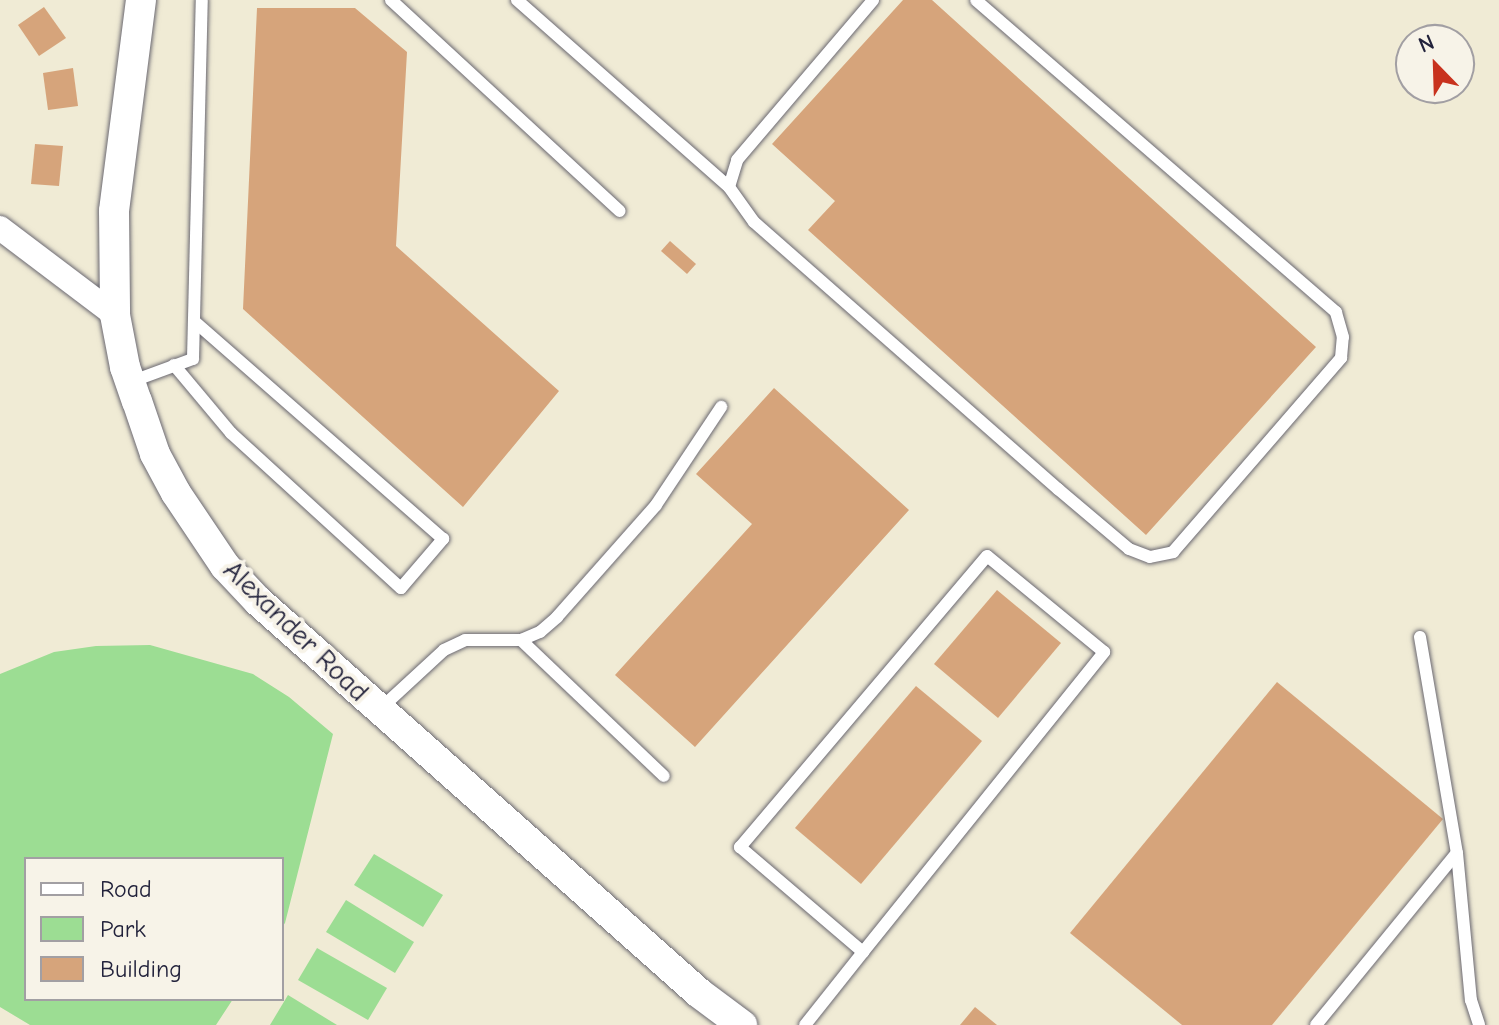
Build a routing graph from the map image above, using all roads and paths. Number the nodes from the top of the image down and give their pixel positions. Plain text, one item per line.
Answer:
1 (141, 0) edge
2 (202, 0) edge
3 (391, 0) edge
4 (517, 0) edge
5 (873, 0) edge
6 (976, 0) edge
7 (729, 187) junction
8 (0, 210) edge
9 (620, 211) dead end
10 (5, 232) edge
11 (115, 315) junction
12 (194, 321) junction
13 (174, 365) junction
14 (130, 382) junction
15 (721, 407) dead end
16 (1420, 637) dead end
17 (521, 640) junction
18 (379, 710) junction
19 (664, 776) dead end
20 (1457, 853) junction
21 (863, 952) junction
22 (742, 1025) edge
23 (805, 1025) edge
24 (1316, 1025) edge
25 (1479, 1025) edge

1 - 11 street, Alexander Road
2 - 12 lane
3 - 9 lane
4 - 7 lane
5 - 7 lane
6 - 7 lane
8 - 10 street
10 - 11 street
11 - 14 street, Alexander Road
12 - 13 lane
12 - 13 lane
13 - 14 lane
14 - 18 street, Alexander Road
15 - 17 lane
16 - 20 lane
17 - 18 lane
17 - 19 lane
18 - 22 street, Alexander Road
20 - 24 lane
20 - 25 lane
21 - 21 lane
21 - 23 lane

